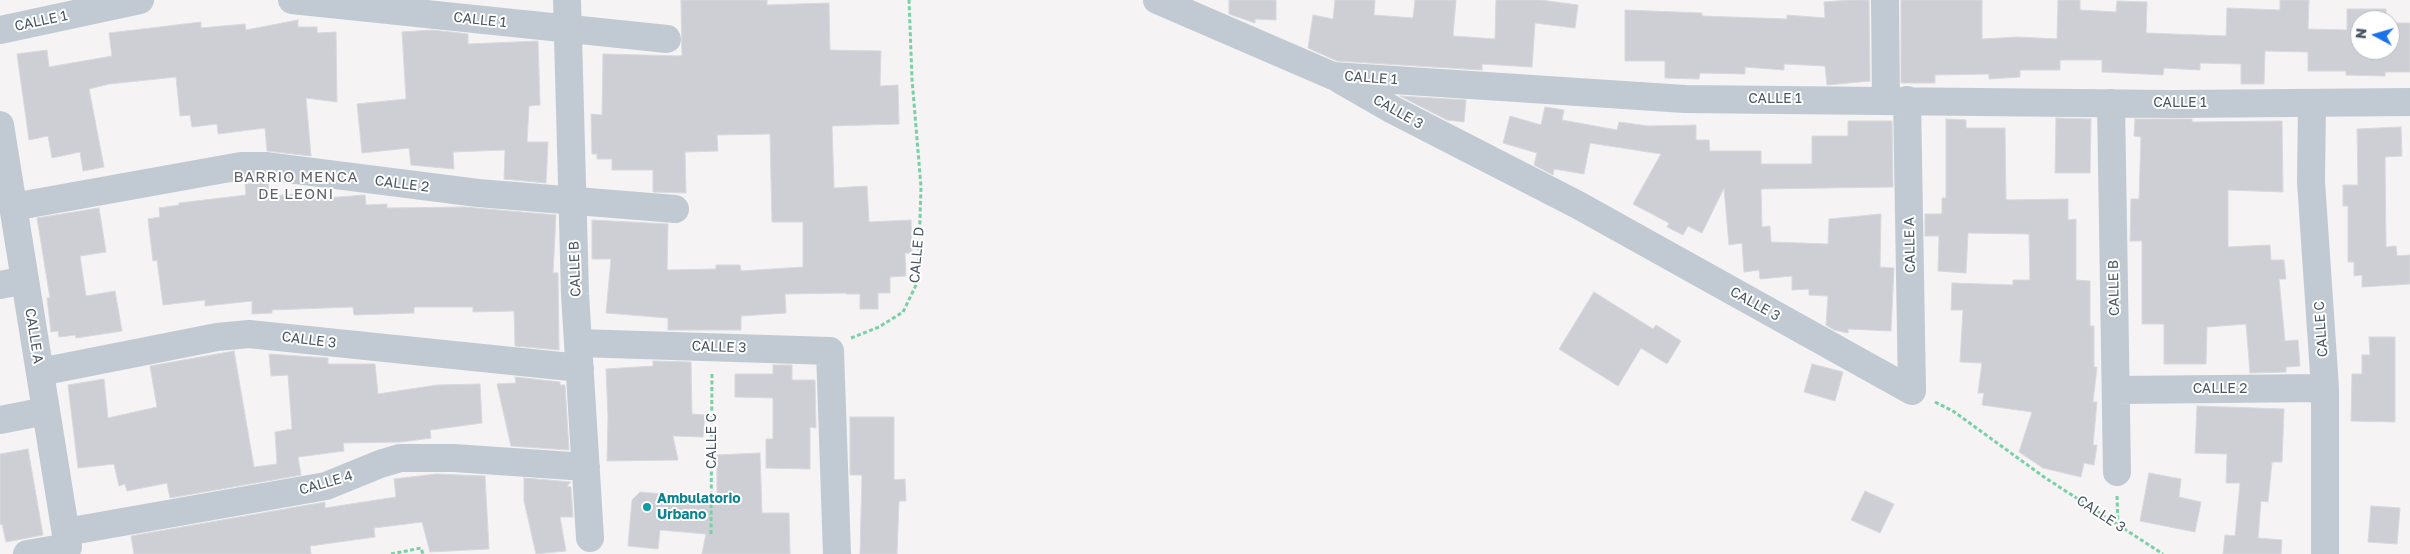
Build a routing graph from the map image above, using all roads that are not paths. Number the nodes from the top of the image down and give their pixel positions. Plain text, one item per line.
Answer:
1 (140, 0) edge
2 (292, 0) edge
3 (567, 0) edge
4 (1157, 0) edge
5 (1885, 0) edge
6 (568, 29) junction
7 (0, 30) edge
8 (667, 39) dead end
9 (1333, 76) junction
10 (1897, 100) junction
11 (2410, 102) edge
12 (2111, 103) junction
13 (2312, 103) junction
14 (1, 138) edge
15 (572, 201) junction
16 (13, 207) junction
17 (675, 209) dead end
18 (13, 283) edge
19 (579, 356) junction
20 (40, 372) junction
21 (2325, 388) junction
22 (2116, 390) junction
23 (1912, 391) joint
24 (46, 412) junction
25 (0, 420) edge
26 (586, 467) junction
27 (2117, 472) dead end
28 (590, 538) dead end
29 (67, 540) junction
30 (27, 554) edge
31 (837, 554) edge
32 (2325, 554) edge

1 - 7 street, CALLE 1
2 - 6 street, CALLE 1
3 - 6 street, CALLE B
4 - 9 street, CALLE 1
5 - 10 street, CALLE A
6 - 8 street, CALLE 1
6 - 15 street, CALLE B
9 - 10 street, CALLE 1
9 - 23 street, CALLE 3
10 - 12 street, CALLE 1
10 - 23 street, CALLE A
11 - 13 street, CALLE 1
12 - 13 street, CALLE 1
12 - 22 street, CALLE B
13 - 21 street, CALLE C
14 - 16 street, CALLE A
15 - 16 street, CALLE 2
15 - 17 street, CALLE 2
15 - 19 street, CALLE B
16 - 18 street, CALLE A
18 - 20 street, CALLE A
19 - 20 street, CALLE 3
19 - 26 street, CALLE B
19 - 31 street, CALLE 3
20 - 24 street, CALLE A
21 - 22 street, CALLE 2
21 - 32 street, CALLE C
22 - 27 street, CALLE B
24 - 25 street
24 - 29 street, CALLE A
26 - 28 street, CALLE B
26 - 29 street, CALLE 4
29 - 30 street, CALLE 4

